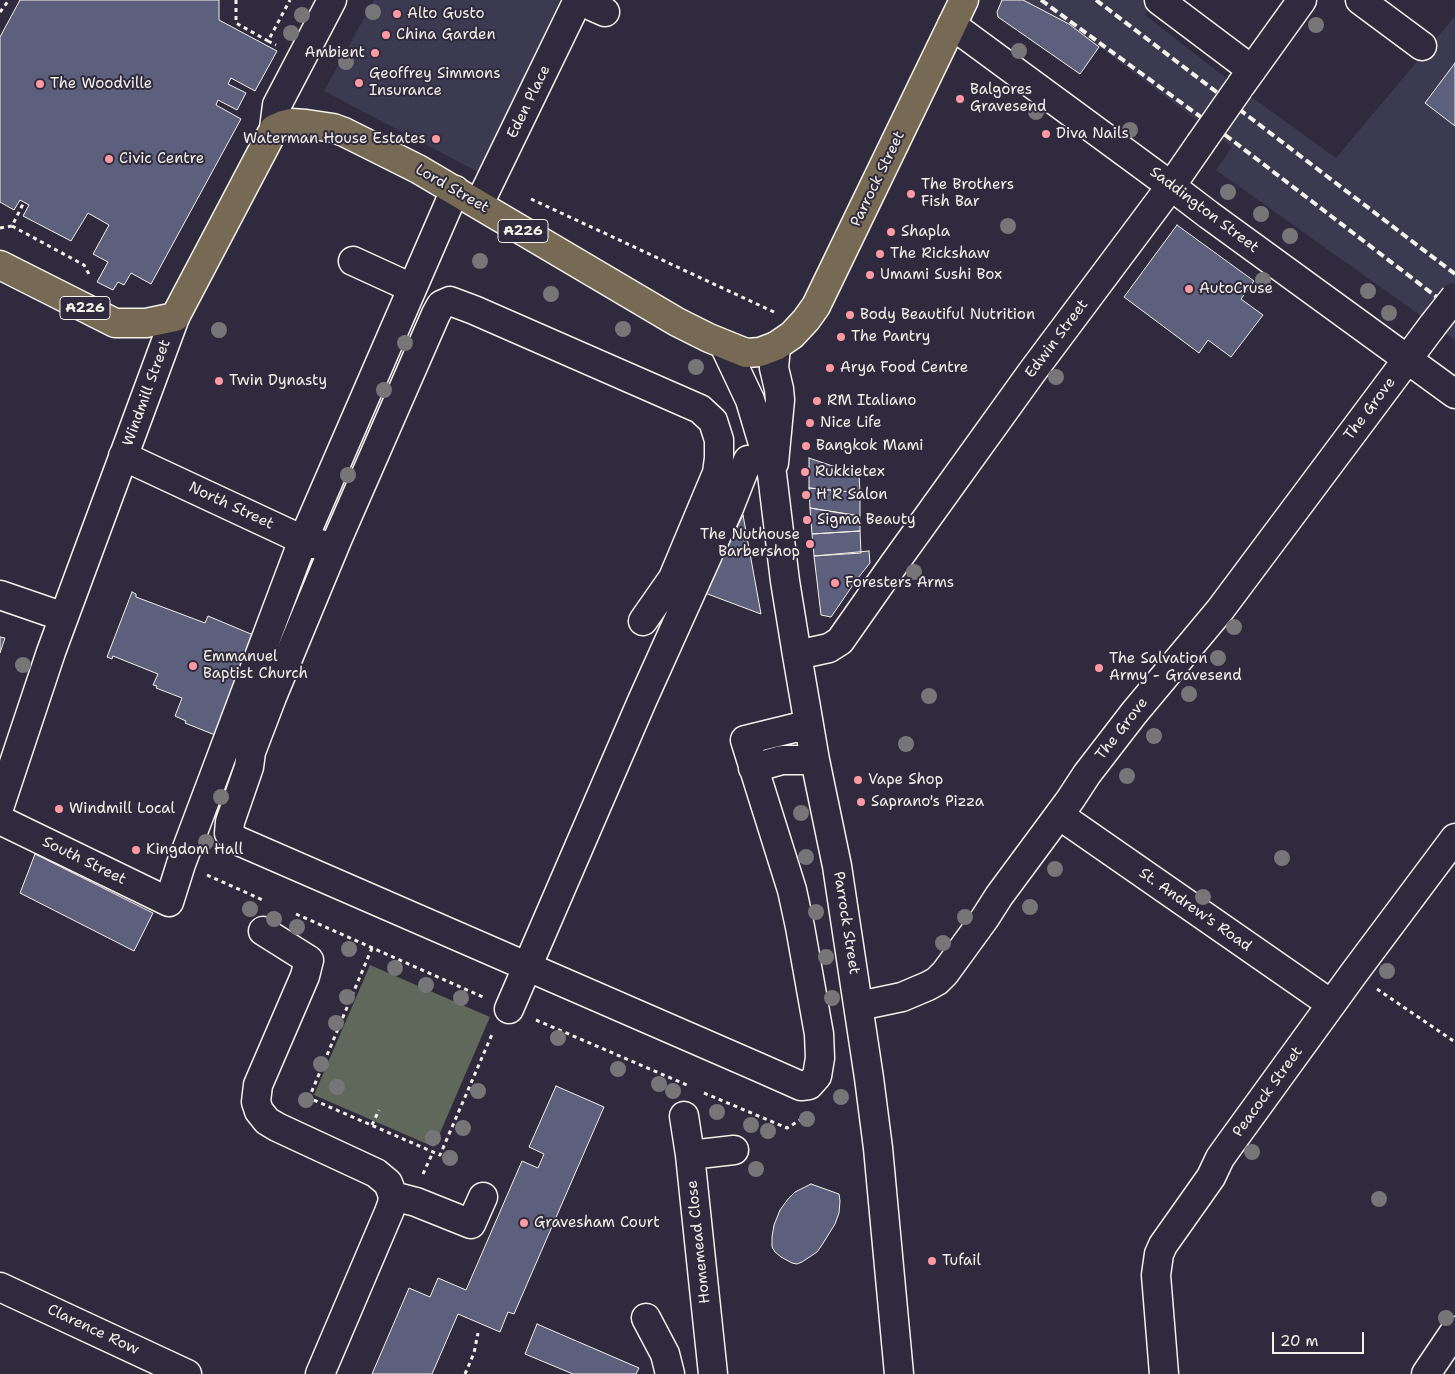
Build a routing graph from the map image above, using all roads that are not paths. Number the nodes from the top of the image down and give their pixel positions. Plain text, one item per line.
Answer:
1 (332, 0) edge
2 (578, 0) edge
3 (964, 0) edge
4 (1159, 0) edge
5 (1302, 0) edge
6 (1360, 0) edge
7 (605, 12) dead end
8 (952, 25) junction
9 (1422, 46) dead end
10 (1246, 79) junction
11 (274, 129) junction
12 (1171, 186) junction
13 (455, 190) junction
14 (479, 204) junction
15 (354, 261) dead end
16 (0, 265) edge
17 (412, 288) junction
18 (1455, 297) edge
19 (175, 316) junction
20 (724, 345) junction
21 (776, 346) junction
22 (1406, 360) junction
23 (1455, 394) edge
24 (124, 456) junction
25 (748, 460) dead end
26 (772, 474) junction
27 (338, 538) junction
28 (303, 540) junction
29 (0, 595) edge
30 (64, 617) junction
31 (643, 621) dead end
32 (797, 655) junction
33 (809, 726) junction
34 (815, 760) junction
35 (753, 768) junction
36 (0, 805) edge
37 (1059, 815) junction
38 (0, 820) edge
39 (1455, 838) edge
40 (262, 931) dead end
41 (527, 967) junction
42 (1331, 1004) junction
43 (859, 1006) junction
44 (503, 1016) road end
45 (684, 1116) dead end
46 (734, 1150) dead end
47 (690, 1155) junction
48 (393, 1196) junction
49 (483, 1197) dead end
50 (0, 1287) edge
51 (646, 1318) dead end
52 (1455, 1331) edge
53 (187, 1374) edge
54 (320, 1374) edge
55 (670, 1374) edge
56 (713, 1374) edge
57 (899, 1374) edge
58 (1164, 1374) edge
59 (1426, 1374) edge

1 - 11 street, Windmill Street
2 - 7 street
2 - 14 street, Eden Place
3 - 8 main road, Parrock Street / A226
4 - 10 street
5 - 10 street, Edwin Street
6 - 9 street
8 - 12 street, Saddington Street
8 - 21 main road, Parrock Street / A226
10 - 12 street, Edwin Street, bridge
11 - 13 main road, Lord Street / A226
11 - 19 main road, Windmill Street
12 - 22 street, Saddington Street
12 - 32 street, Edwin Street
13 - 14 main road, Lord Street / A226
13 - 17 street
14 - 20 main road, Lord Street / A226
15 - 17 street
16 - 19 main road, A226
17 - 28 street
18 - 22 street, The Grove, bridge
19 - 24 street, Windmill Street
20 - 21 main road, Parrock Street / A226
20 - 26 street, Parrock Street
21 - 26 street, Parrock Street
22 - 23 street, Saddington Street
22 - 37 street, The Grove
24 - 28 street, North Street
24 - 30 street, Windmill Street
25 - 41 street
26 - 32 street, Parrock Street
27 - 28 street, North Street
27 - 31 street
27 - 41 street
28 - 38 street, South Street
29 - 30 street
30 - 36 street, Windmill Street
32 - 33 street, Parrock Street
33 - 34 street, Parrock Street
33 - 35 street
34 - 35 street
34 - 43 street, Parrock Street
35 - 41 street
37 - 42 street, St. Andrew's Road
37 - 43 street, The Grove
39 - 42 street, Peacock Street
40 - 48 street
41 - 44 street
42 - 58 street, Peacock Street
43 - 57 street, Parrock Street
45 - 47 street, Homemead Close
46 - 47 street
47 - 56 street, Homemead Close
48 - 49 street
48 - 54 street
50 - 53 street, Clarence Row
51 - 55 street
52 - 59 street

